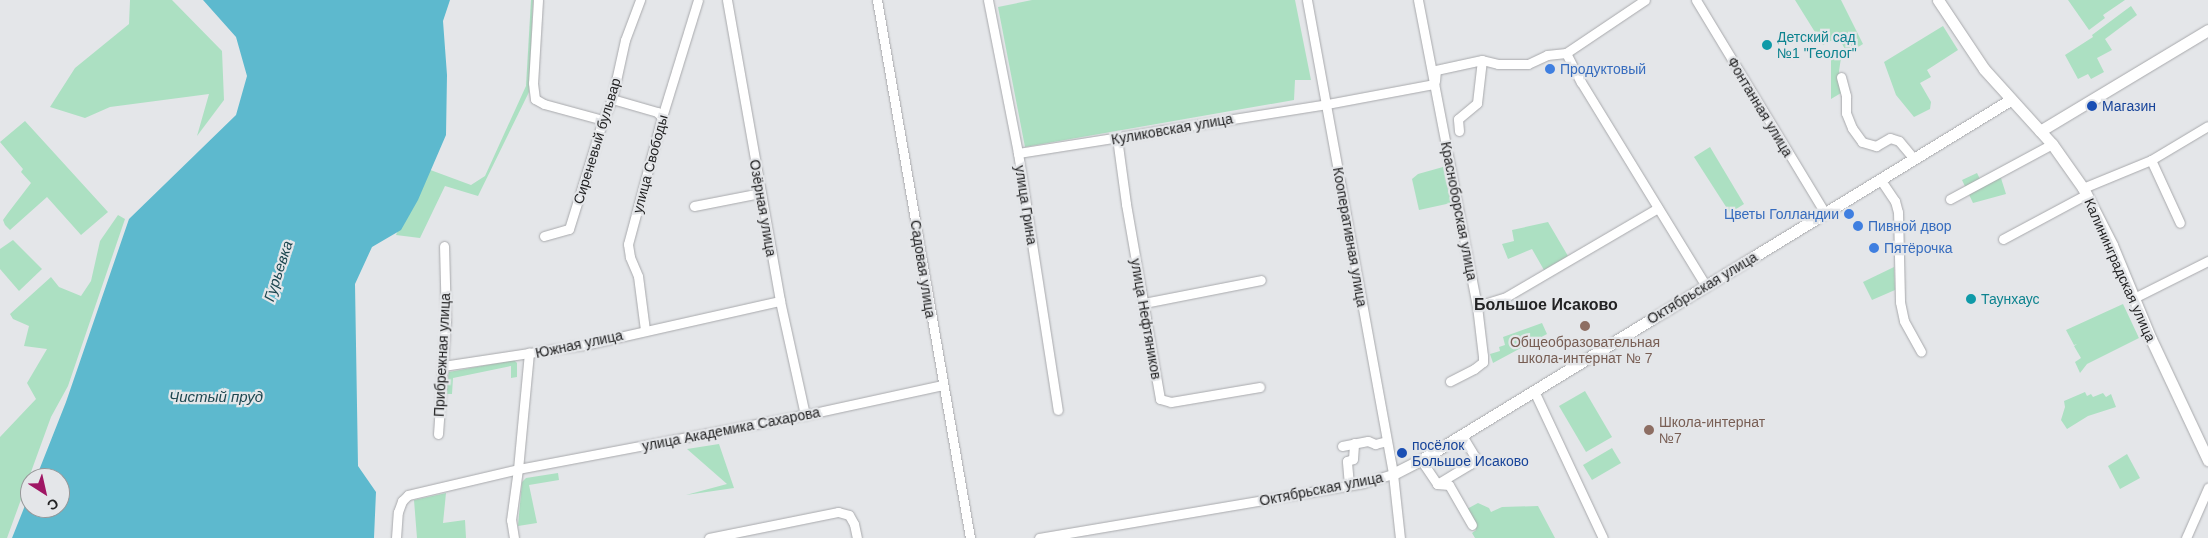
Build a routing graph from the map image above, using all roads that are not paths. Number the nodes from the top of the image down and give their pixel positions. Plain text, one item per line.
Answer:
1 (538, 0) edge
2 (640, 0) edge
3 (698, 0) edge
4 (727, 0) edge
5 (877, 0) edge
6 (988, 0) edge
7 (1307, 0) edge
8 (1418, 0) edge
9 (1645, 0) edge
10 (1696, 0) edge
11 (1938, 0) edge
12 (2208, 30) edge
13 (1566, 52) junction
14 (1482, 60) junction
15 (1841, 77) dead end
16 (1434, 84) junction
17 (612, 99) junction
18 (2010, 100) junction
19 (1326, 104) junction
20 (662, 117) junction
21 (603, 120) junction
22 (2058, 120) junction
23 (2208, 126) edge
24 (1458, 131) dead end
25 (2040, 131) junction
26 (1117, 138) junction
27 (2052, 144) junction
28 (1018, 153) junction
29 (2061, 155) junction
30 (1914, 159) junction
31 (2151, 160) junction
32 (1880, 179) junction
33 (2085, 191) junction
34 (760, 193) junction
35 (1950, 199) dead end
36 (694, 206) dead end
37 (1658, 208) junction
38 (1825, 213) junction
39 (2180, 223) dead end
40 (544, 236) dead end
41 (2003, 239) dead end
42 (444, 246) dead end
43 (2208, 261) edge
44 (1261, 280) dead end
45 (1706, 286) junction
46 (2134, 298) junction
47 (780, 301) junction
48 (1144, 303) junction
49 (1477, 306) junction
50 (645, 330) junction
51 (1921, 352) dead end
52 (529, 353) junction
53 (443, 366) junction
54 (1450, 381) dead end
55 (943, 385) junction
56 (1260, 387) dead end
57 (1534, 391) junction
58 (1058, 410) dead end
59 (805, 415) junction
60 (438, 434) dead end
61 (1462, 435) junction
62 (1386, 440) junction
63 (1354, 443) junction
64 (1342, 446) dead end
65 (1421, 460) junction
66 (2208, 460) edge
67 (518, 469) junction
68 (1393, 474) junction
69 (1437, 484) junction
70 (1349, 485) junction
71 (2208, 488) edge
72 (1472, 525) dead end
73 (396, 538) edge
74 (514, 538) edge
75 (709, 538) edge
76 (857, 538) edge
77 (970, 538) edge
78 (1039, 538) edge
79 (1400, 538) edge
80 (1603, 538) edge
81 (2186, 538) edge

1 - 21 street
2 - 17 street, Сиреневый бульвар
3 - 20 street, улица Свободы
4 - 34 street, Озёрная улица
5 - 55 street, Садовая улица
6 - 28 street, улица Грина
7 - 19 street, Кооперативная улица
8 - 16 street, Красноборская улица
9 - 13 street
10 - 38 street, Фонтанная улица
11 - 18 street, Калининградская улица
12 - 22 street
13 - 14 street
13 - 37 street
14 - 16 street
14 - 24 street
15 - 30 street
16 - 19 street, Куликовская улица
16 - 49 street, Красноборская улица
17 - 20 street
17 - 21 street, Сиреневый бульвар
18 - 25 street, Калининградская улица
18 - 30 street, Октябрьская улица
19 - 26 street, Куликовская улица
19 - 62 street, Кооперативная улица
20 - 50 street, улица Свободы
21 - 40 street, Сиреневый бульвар
22 - 25 street
22 - 29 street
23 - 31 street
25 - 27 street, Калининградская улица
26 - 28 street, Куликовская улица
26 - 48 street, улица Нефтяников
27 - 29 street, Калининградская улица
27 - 35 street
28 - 58 street, улица Грина
29 - 33 street, Калининградская улица
30 - 32 street, Октябрьская улица
31 - 33 street
31 - 39 street
32 - 38 street, Октябрьская улица
32 - 51 street
33 - 41 street
33 - 46 street, Калининградская улица
34 - 36 street
34 - 47 street, Озёрная улица
37 - 45 street
37 - 49 street
38 - 45 street, Октябрьская улица
42 - 53 street, Прибрежная улица
43 - 46 street
44 - 48 street
45 - 57 street, Октябрьская улица
46 - 66 street, Калининградская улица
47 - 50 street, Южная улица
47 - 59 street, Озёрная улица
48 - 56 street, улица Нефтяников
49 - 54 street, Красноборская улица
50 - 52 street, Южная улица
52 - 53 street
52 - 67 street, Южная улица
53 - 60 street, Прибрежная улица
55 - 59 street, улица Академика Сахарова
55 - 77 street, Садовая улица
57 - 61 street, Октябрьская улица
57 - 80 street
59 - 67 street, улица Академика Сахарова
61 - 65 street, Октябрьская улица
61 - 69 street
62 - 63 street
62 - 68 street, Кооперативная улица
63 - 64 street
63 - 70 street
65 - 68 street, Октябрьская улица
65 - 69 street
67 - 73 street, улица Академика Сахарова
67 - 74 street, Южная улица
68 - 70 street, Октябрьская улица
68 - 79 street, Кооперативная улица
69 - 72 street
70 - 78 street, Октябрьская улица
71 - 81 street
75 - 76 street

